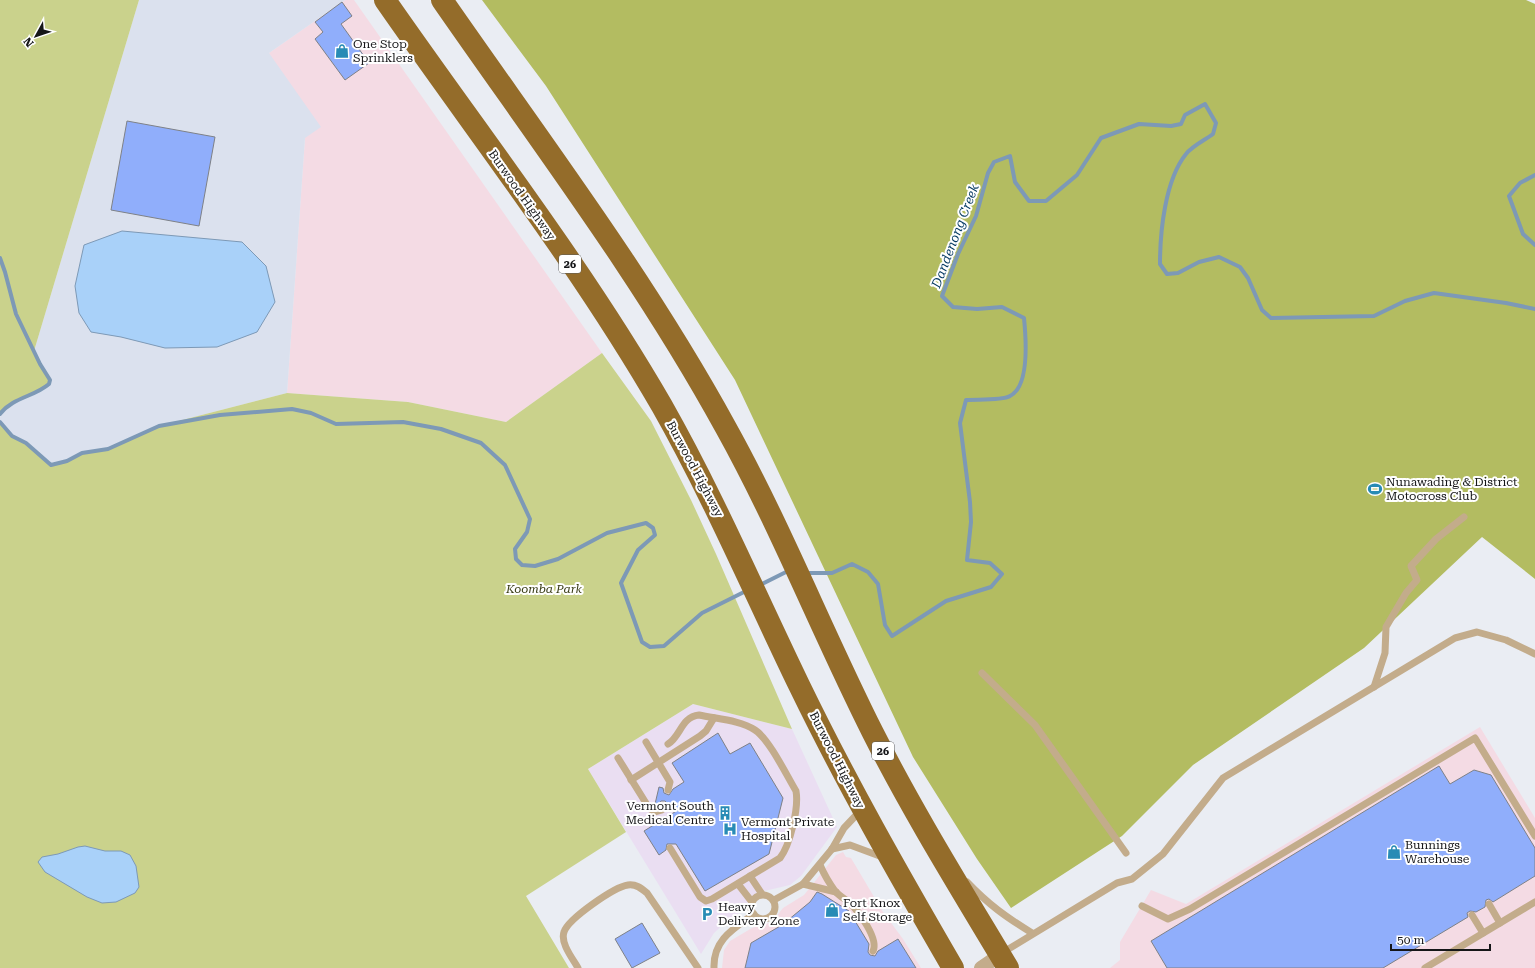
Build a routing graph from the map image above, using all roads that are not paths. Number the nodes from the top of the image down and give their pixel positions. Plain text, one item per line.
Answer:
1 (385, 0) edge
2 (442, 0) edge
3 (1464, 518) dead end
4 (1535, 654) edge
5 (982, 673) dead end
6 (1374, 687) junction
7 (714, 718) junction
8 (646, 742) dead end
9 (668, 744) dead end
10 (618, 758) dead end
11 (658, 763) junction
12 (632, 780) junction
13 (668, 790) dead end
14 (663, 806) dead end
15 (862, 809) junction
16 (1535, 836) edge
17 (679, 848) dead end
18 (832, 849) junction
19 (1126, 853) dead end
20 (891, 861) junction
21 (820, 865) junction
22 (750, 876) junction
23 (956, 882) junction
24 (738, 884) junction
25 (803, 884) junction
26 (836, 893) junction
27 (762, 894) junction
28 (774, 900) junction
29 (752, 902) junction
30 (1535, 902) edge
31 (1489, 904) dead end
32 (1142, 906) dead end
33 (754, 914) junction
34 (1472, 915) dead end
35 (1500, 923) junction
36 (1032, 933) junction
37 (1483, 933) junction
38 (873, 951) dead end
39 (1004, 961) edge
40 (578, 968) edge
41 (698, 968) edge
42 (714, 968) edge
43 (953, 968) edge
44 (981, 968) edge
45 (1425, 968) edge

1 - 15 highway, Burwood Highway / 26
2 - 23 highway, 26
3 - 6 lane
4 - 6 lane
5 - 19 lane
6 - 36 lane
7 - 9 lane
7 - 11 lane
7 - 22 lane
8 - 11 lane
10 - 12 lane
11 - 12 lane
11 - 13 lane
12 - 14 lane
15 - 18 lane
15 - 20 highway, Burwood Highway / 26
16 - 32 lane
17 - 24 lane
18 - 20 lane
18 - 21 lane
20 - 43 highway, Burwood Highway / 26
21 - 25 lane
21 - 26 lane
22 - 24 lane
22 - 27 lane
23 - 36 lane
23 - 39 highway, 26
24 - 29 lane
25 - 26 lane
25 - 28 lane
26 - 38 lane
27 - 28 lane
27 - 29 lane
28 - 33 lane
29 - 33 lane
30 - 35 lane
31 - 35 lane
33 - 42 lane
34 - 37 lane
35 - 37 lane
36 - 39 lane
37 - 45 lane
39 - 44 street
40 - 41 lane

